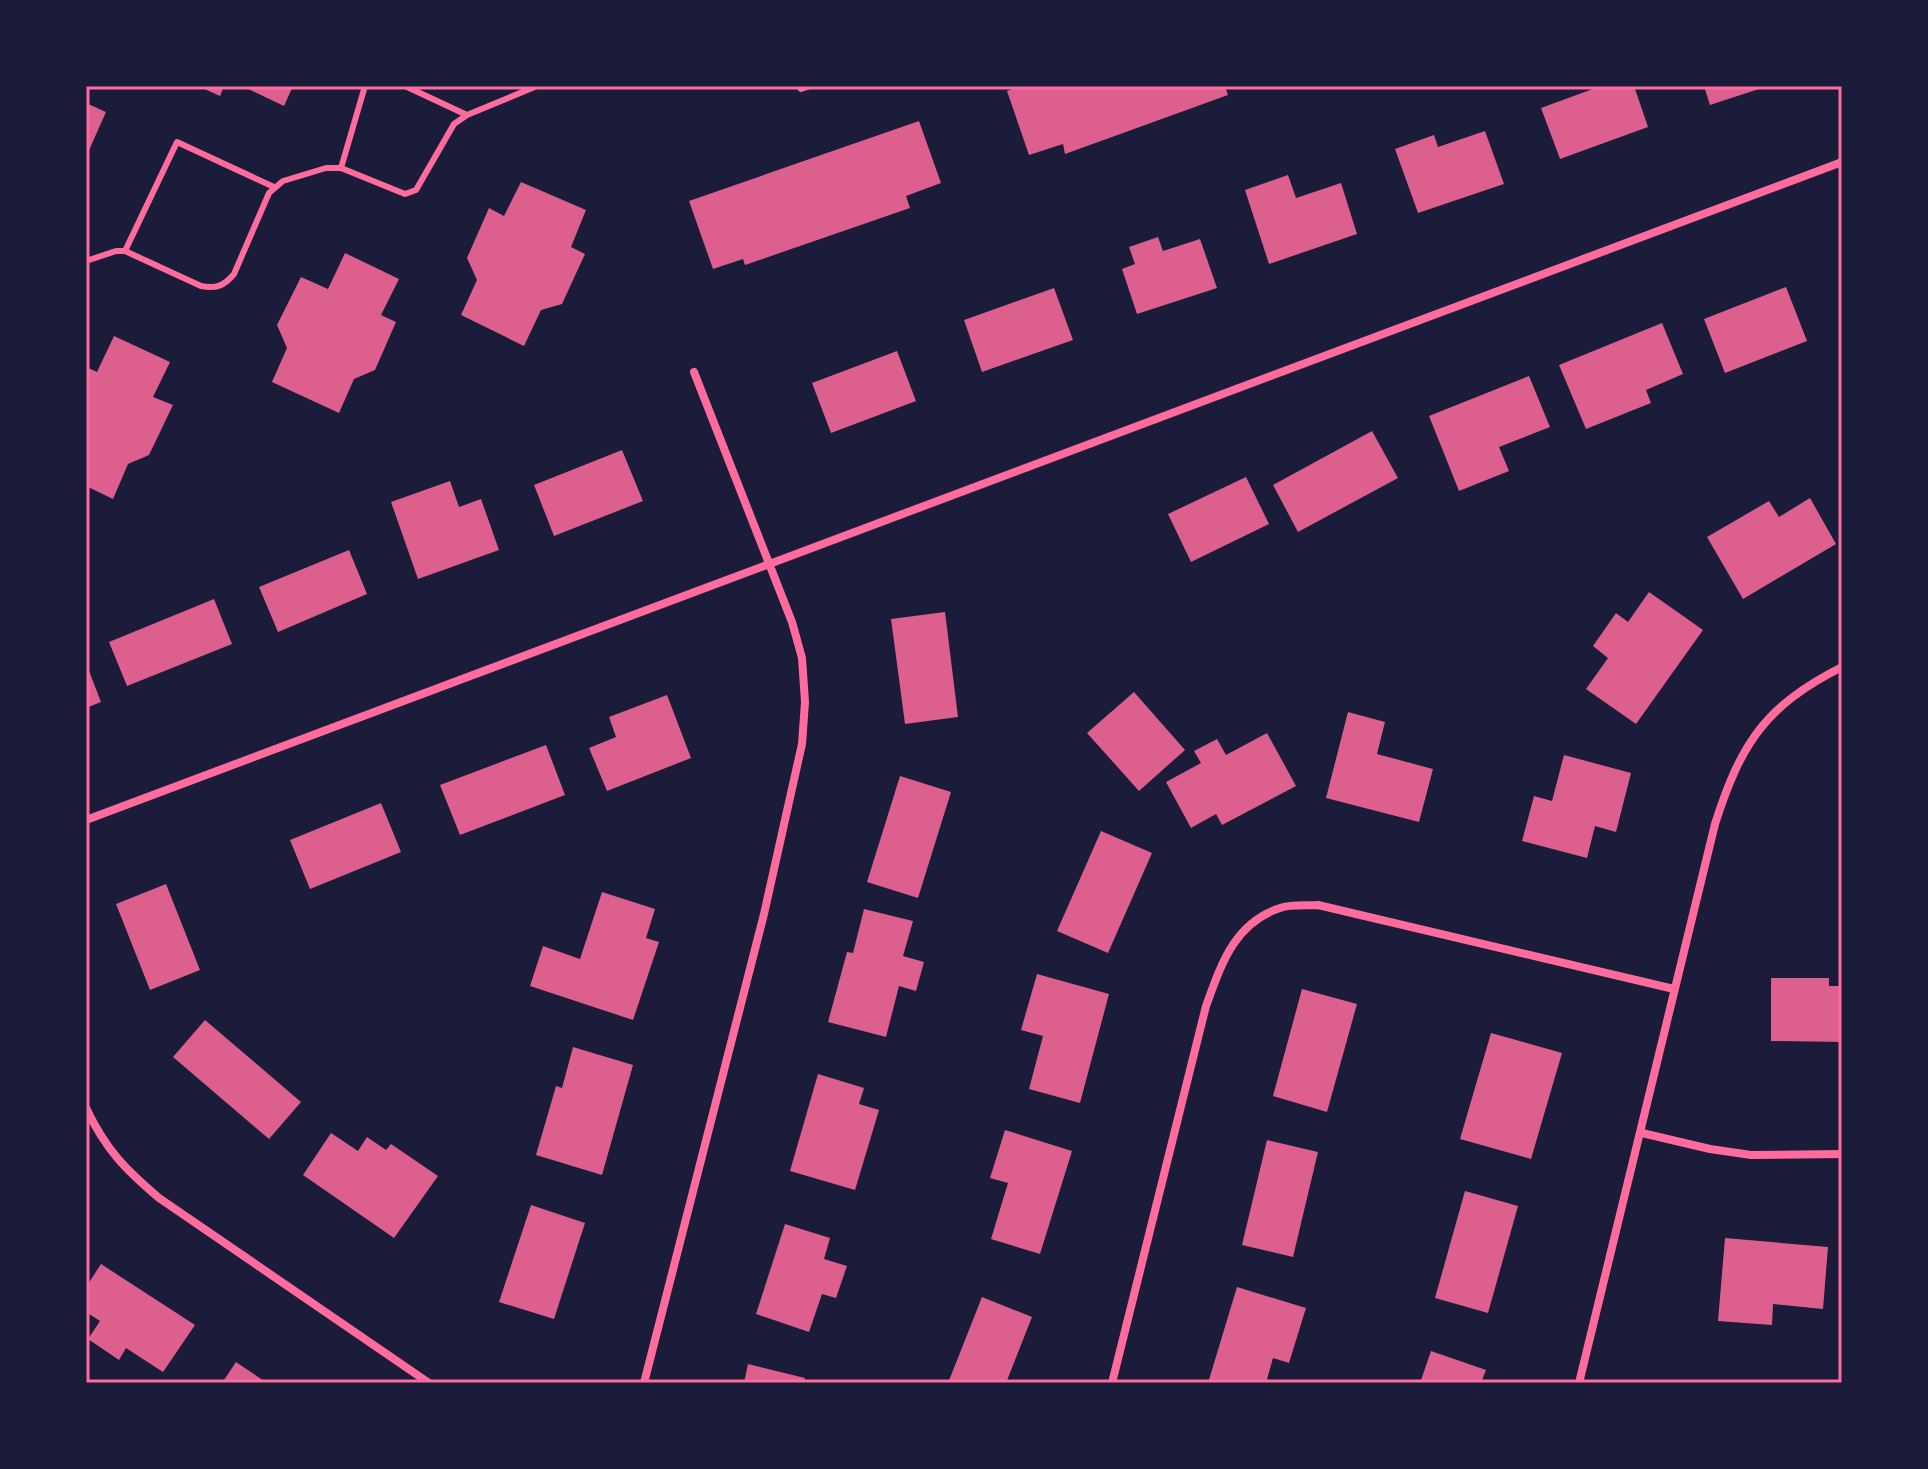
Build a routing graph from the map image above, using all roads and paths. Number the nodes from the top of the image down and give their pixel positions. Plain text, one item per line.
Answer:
1 (365, 86) edge
2 (405, 86) edge
3 (537, 86) edge
4 (799, 86) edge
5 (810, 86) edge
6 (467, 115) junction
7 (1842, 162) edge
8 (341, 168) junction
9 (274, 187) junction
10 (125, 251) junction
11 (86, 261) edge
12 (694, 372) dead end
13 (769, 565) junction
14 (1842, 667) edge
15 (86, 820) edge
16 (1674, 989) junction
17 (86, 1108) edge
18 (1642, 1133) junction
19 (1842, 1154) edge
20 (429, 1383) edge
21 (644, 1383) edge
22 (1112, 1383) edge
23 (1579, 1383) edge

1 - 8 lane
2 - 6 lane
3 - 6 lane
4 - 5 lane
6 - 8 lane
7 - 13 street
8 - 9 lane
9 - 10 lane
9 - 10 lane
10 - 11 lane
12 - 13 street
13 - 15 street
13 - 21 street
14 - 16 street
16 - 18 street
16 - 22 street
17 - 20 street
18 - 19 street
18 - 23 street

